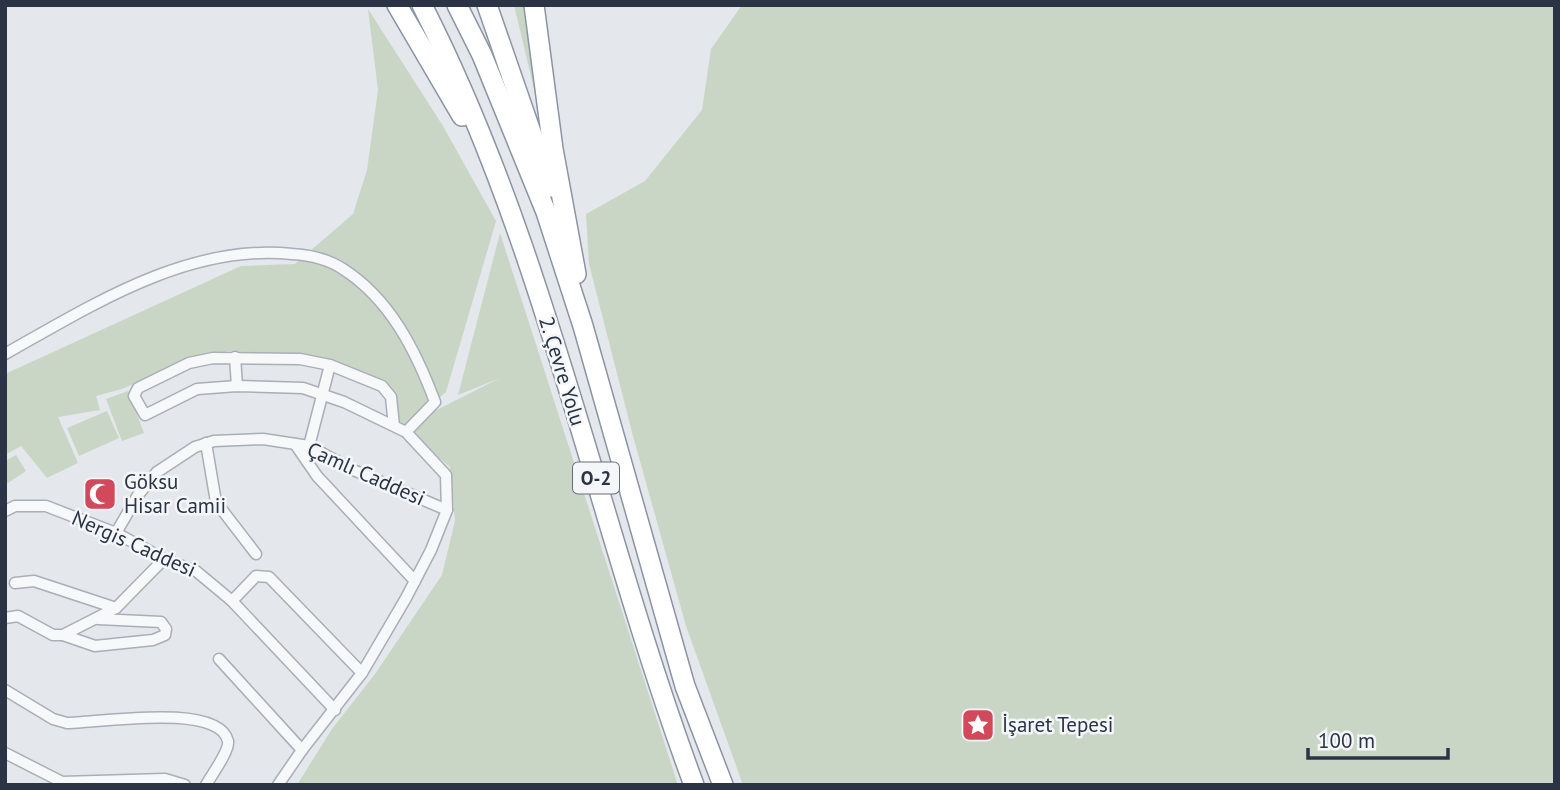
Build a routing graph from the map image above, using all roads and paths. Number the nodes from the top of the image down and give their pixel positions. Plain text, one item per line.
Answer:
1 (384, 5) edge
2 (397, 5) edge
3 (422, 5) edge
4 (457, 5) edge
5 (487, 5) edge
6 (534, 5) edge
7 (425, 54) junction
8 (495, 172) junction
9 (573, 254) junction
10 (583, 326) junction
11 (5, 354) edge
12 (235, 357) junction
13 (330, 365) junction
14 (237, 386) junction
15 (323, 395) junction
16 (394, 426) junction
17 (406, 432) junction
18 (206, 443) junction
19 (295, 444) junction
20 (309, 446) junction
21 (447, 510) junction
22 (5, 511) edge
23 (116, 533) junction
24 (256, 554) dead end
25 (164, 559) junction
26 (415, 581) junction
27 (15, 583) dead end
28 (232, 601) junction
29 (116, 608) junction
30 (5, 618) edge
31 (96, 619) junction
32 (63, 635) junction
33 (219, 659) dead end
34 (362, 673) junction
35 (5, 690) edge
36 (335, 710) junction
37 (302, 750) junction
38 (5, 753) edge
39 (185, 785) edge
40 (206, 785) edge
41 (278, 785) edge
42 (694, 785) edge
43 (723, 785) edge

1 - 7 highway
2 - 7 highway
3 - 8 highway, 2. Çevre Yolu / O-2
4 - 10 highway, 2. Çevre Yolu / O-2
5 - 9 highway
6 - 9 highway
7 - 8 highway
8 - 42 highway, 2. Çevre Yolu / O-2
9 - 10 highway
10 - 43 highway, 2. Çevre Yolu / O-2
11 - 17 street
12 - 13 street
12 - 14 street
12 - 14 street
13 - 15 street
13 - 16 street
14 - 15 street
15 - 16 street
15 - 20 street
16 - 17 street
17 - 21 street
18 - 19 street, Çamlı Caddesi
18 - 23 street, Çamlı Caddesi
18 - 24 street
19 - 20 street, Çamlı Caddesi
19 - 26 street
20 - 21 street, Çamlı Caddesi
21 - 26 street
22 - 23 street, Nergis Caddesi
23 - 25 street, Nergis Caddesi
25 - 28 street, Nergis Caddesi
25 - 29 street
26 - 34 street
27 - 29 street
28 - 34 street
28 - 36 street, Nergis Caddesi
29 - 31 street
30 - 32 street
31 - 32 street
31 - 32 street
33 - 37 street
34 - 36 street
35 - 40 street
36 - 37 street
37 - 41 street
38 - 39 street

